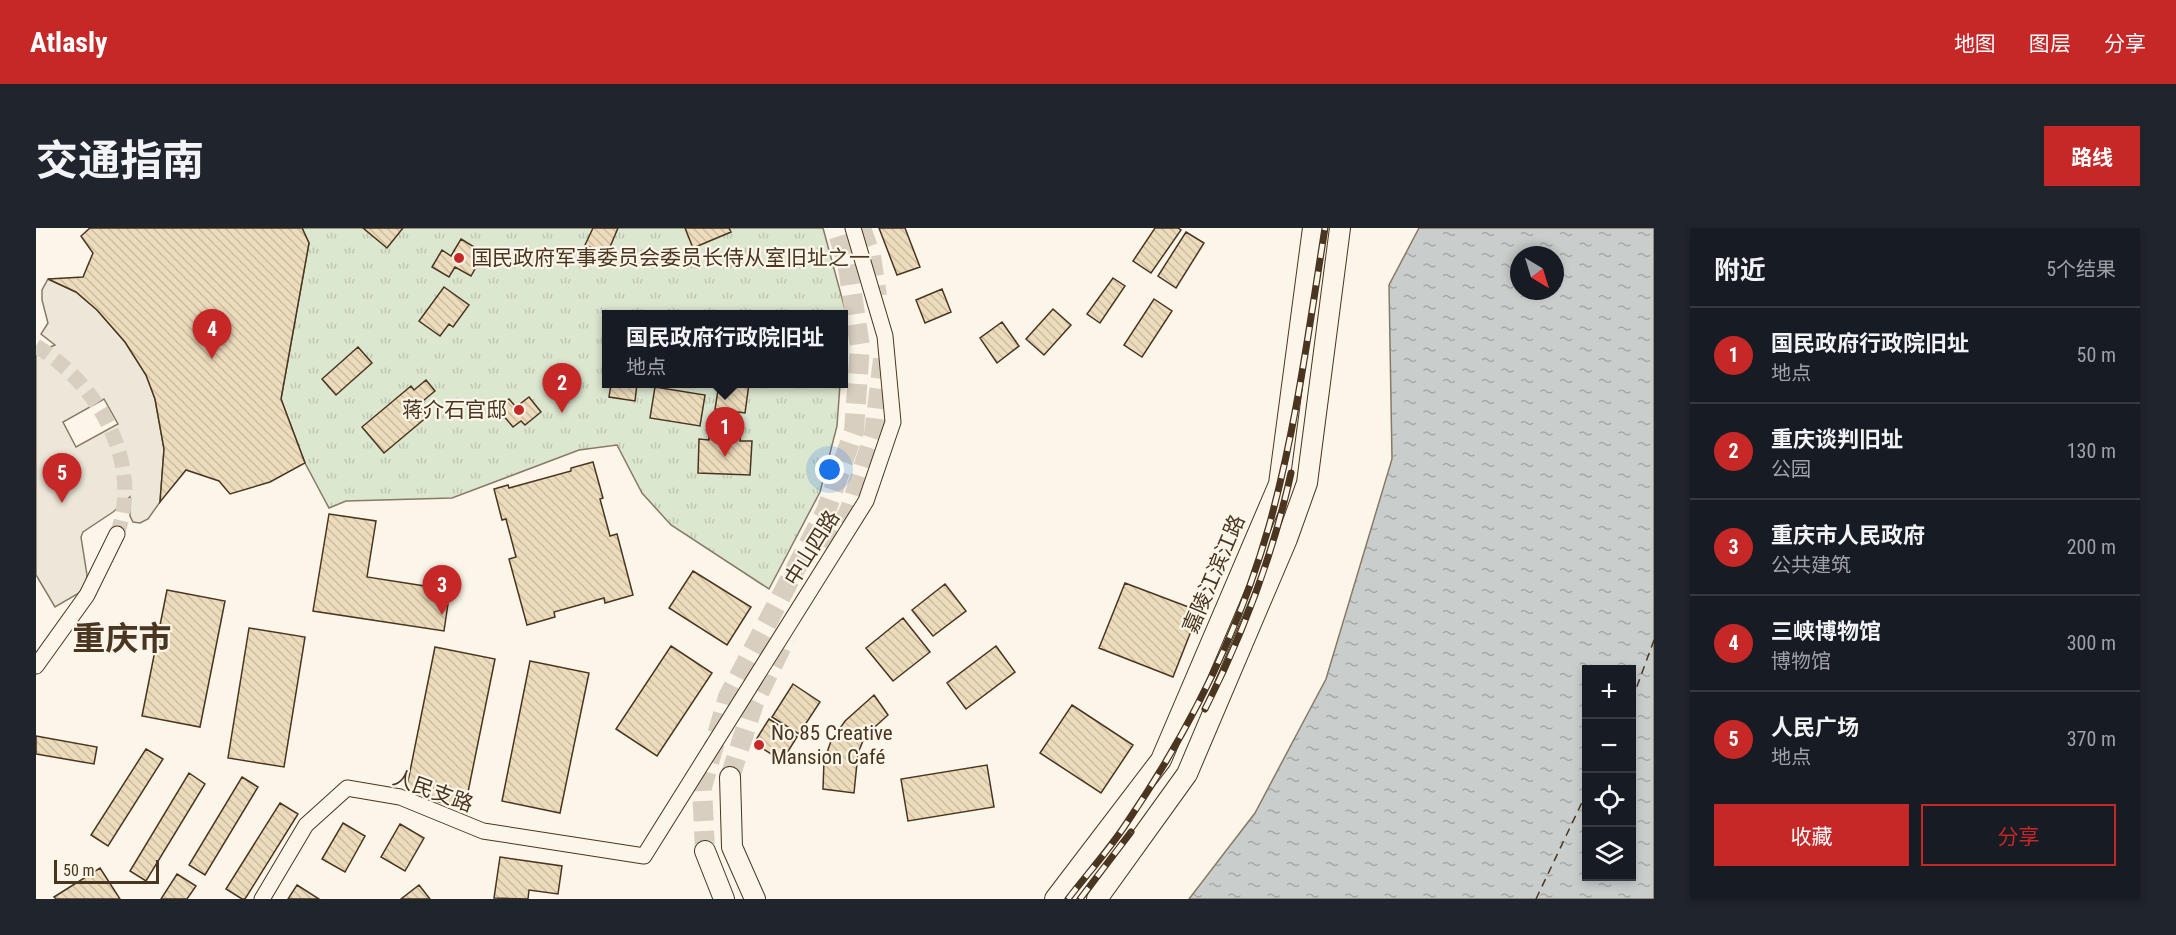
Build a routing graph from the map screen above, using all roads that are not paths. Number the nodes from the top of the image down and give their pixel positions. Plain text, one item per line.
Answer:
1 (853, 228) edge
2 (1313, 228) edge
3 (1340, 228) edge
4 (117, 534) tunnel mouth
5 (36, 666) edge
6 (730, 777) tunnel mouth
7 (705, 850) tunnel mouth
8 (644, 856) joint
9 (262, 899) edge
10 (724, 899) edge
11 (755, 899) edge
12 (1055, 899) edge
13 (1097, 899) edge

1 - 8 street, 中山四路
2 - 12 main road, 嘉陵江滨江路
3 - 13 main road
4 - 5 street
6 - 11 main road
7 - 10 main road
8 - 9 street, 人民支路

